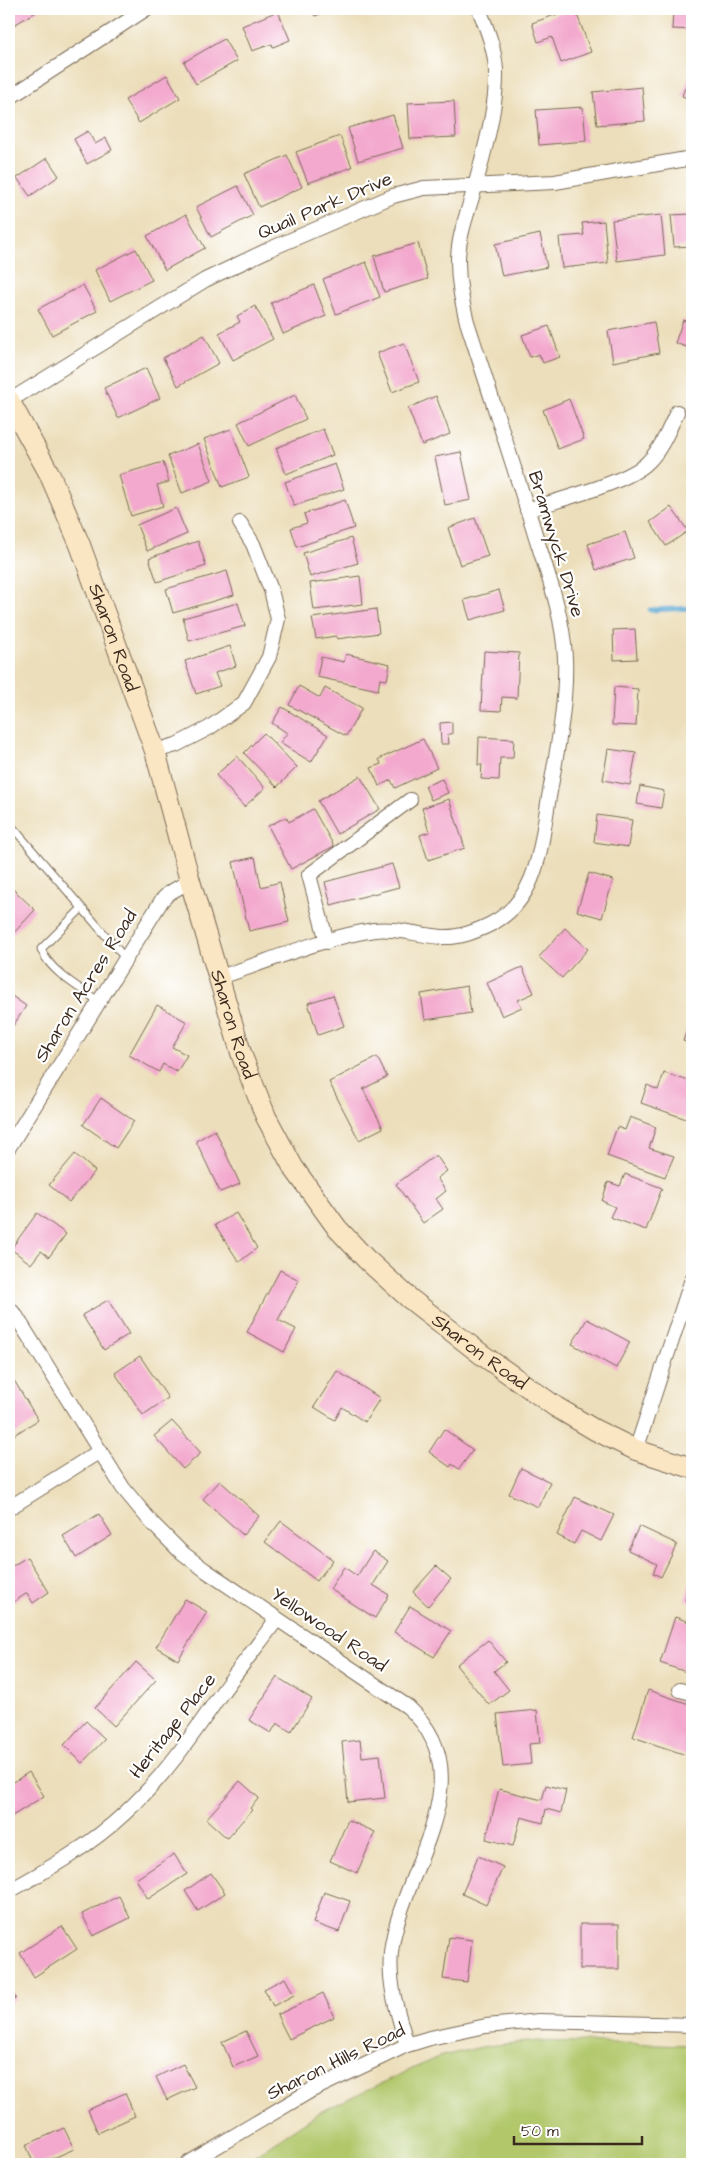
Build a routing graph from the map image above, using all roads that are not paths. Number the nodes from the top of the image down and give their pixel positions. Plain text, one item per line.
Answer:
1 (146, 9) edge
2 (479, 9) edge
3 (9, 98) edge
4 (692, 158) edge
5 (475, 186) junction
6 (9, 400) edge
7 (677, 412) dead end
8 (527, 510) junction
9 (240, 523) dead end
10 (155, 751) junction
11 (410, 800) dead end
12 (9, 823) edge
13 (190, 881) junction
14 (82, 908) junction
15 (327, 942) junction
16 (125, 958) junction
17 (220, 977) junction
18 (98, 1002) junction
19 (9, 1148) edge
20 (692, 1279) edge
21 (9, 1308) edge
22 (636, 1450) junction
23 (100, 1451) junction
24 (692, 1468) edge
25 (9, 1508) edge
26 (277, 1619) junction
27 (9, 1891) edge
28 (692, 2024) edge
29 (407, 2045) junction
30 (188, 2164) edge

1 - 3 street
2 - 5 street, Bramwyck Drive
4 - 5 street, Quail Park Drive
5 - 6 street, Quail Park Drive
5 - 8 street, Bramwyck Drive
6 - 10 main road, Sharon Road
7 - 8 street
8 - 15 street, Bramwyck Drive
9 - 10 street
10 - 13 main road, Sharon Road
11 - 15 street
12 - 14 lane
13 - 16 street, Sharon Acres Road
13 - 17 main road, Sharon Road
14 - 16 lane
14 - 18 lane
15 - 17 street, Bramwyck Drive
16 - 18 street, Sharon Acres Road
17 - 22 main road, Sharon Road
18 - 19 street, Sharon Acres Road
20 - 22 street
21 - 23 street, Yellowood Road
22 - 24 main road, Sharon Road
23 - 25 street
23 - 26 street, Yellowood Road
26 - 27 street, Heritage Place
26 - 29 street, Yellowood Road
28 - 29 street, Sharon Hills Road
29 - 30 street, Sharon Hills Road

